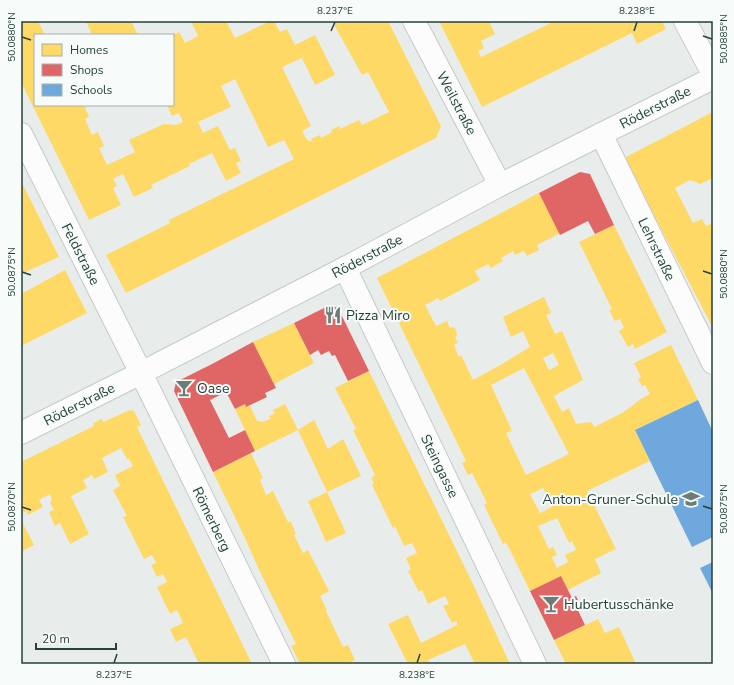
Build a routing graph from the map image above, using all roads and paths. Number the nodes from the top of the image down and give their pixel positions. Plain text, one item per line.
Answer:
1 (414, 21) edge
2 (685, 21) edge
3 (713, 74) edge
4 (713, 78) edge
5 (21, 134) edge
6 (601, 134) junction
7 (500, 185) junction
8 (345, 268) junction
9 (713, 363) edge
10 (141, 373) junction
11 (21, 433) edge
12 (284, 664) edge
13 (535, 664) edge

1 - 7 street, Weilstraße
2 - 3 street
4 - 6 street, Röderstraße
5 - 10 street, Feldstraße
6 - 7 street, Röderstraße
6 - 9 street, Lehrstraße
7 - 8 street, Röderstraße
8 - 10 street, Röderstraße
8 - 13 street, Steingasse
10 - 11 street, Röderstraße
10 - 12 street, Römerberg

